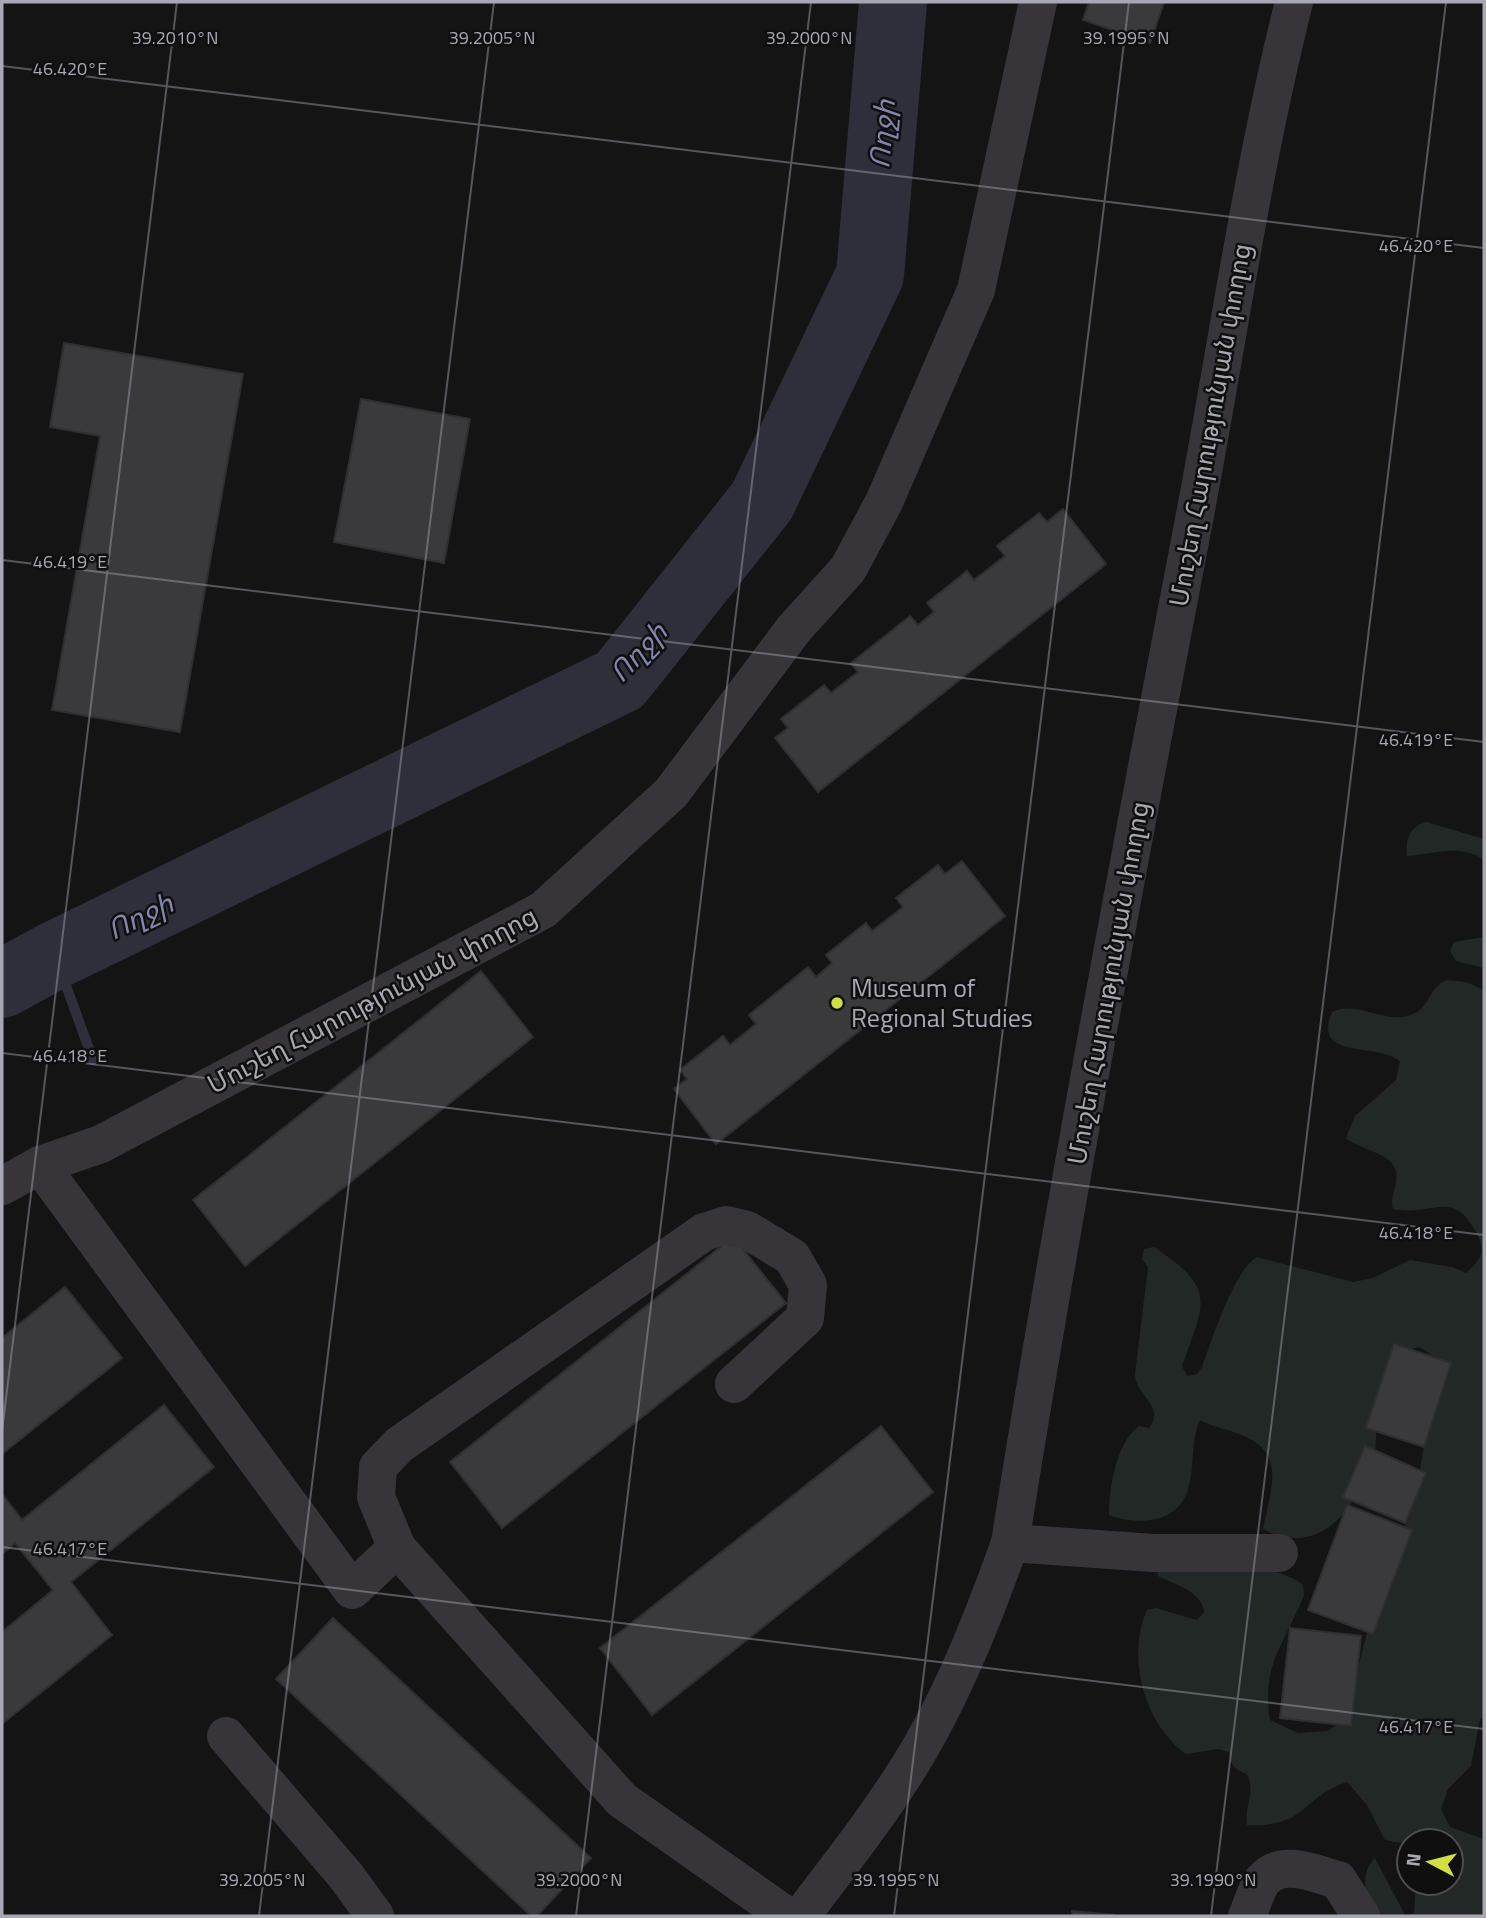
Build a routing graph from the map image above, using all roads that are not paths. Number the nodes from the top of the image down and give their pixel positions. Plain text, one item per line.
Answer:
1 (1038, 2) edge
2 (1294, 2) edge
3 (40, 1165) junction
4 (2, 1186) edge
5 (734, 1384) dead end
6 (1010, 1543) junction
7 (397, 1548) junction
8 (1279, 1553) dead end
9 (226, 1736) dead end
10 (375, 1916) edge
11 (787, 1916) edge
12 (801, 1916) edge
13 (1247, 1916) edge
14 (1361, 1916) edge

1 - 3 street, Մուշեղ Հարությունյան փողոց
2 - 6 street, Մուշեղ Հարությունյան փողոց
3 - 4 street, Մուշեղ Հարությունյան փողոց
3 - 7 street
5 - 7 street
6 - 8 street
6 - 12 street, Մուշեղ Հարությունյան փողոց
7 - 11 street
9 - 10 street
13 - 14 street

